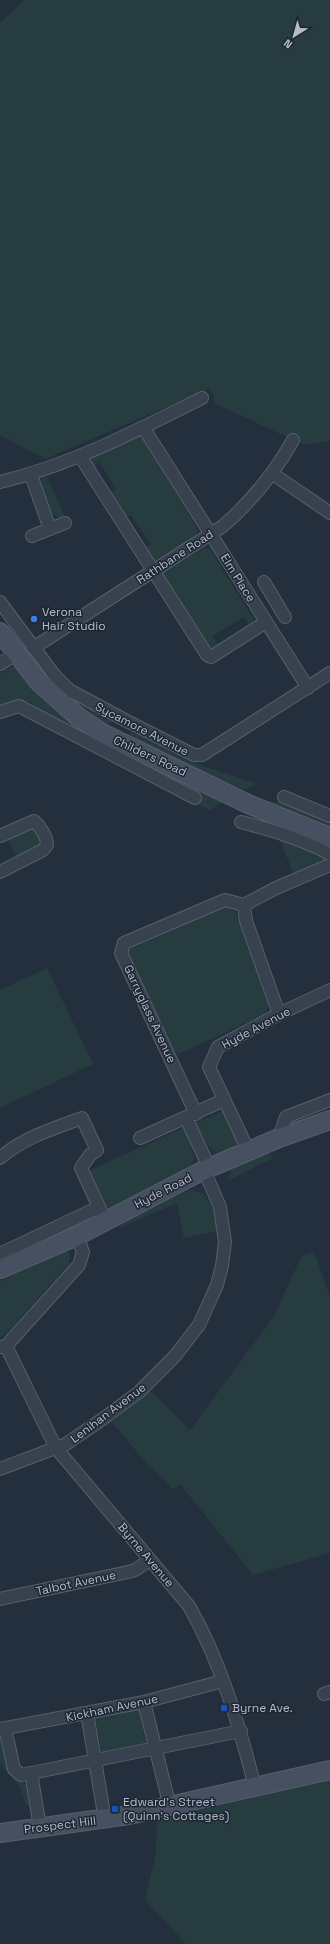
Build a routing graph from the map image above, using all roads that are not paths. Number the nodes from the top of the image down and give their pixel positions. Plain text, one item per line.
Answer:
1 (202, 398) dead end
2 (143, 427) junction
3 (293, 440) dead end
4 (80, 456) junction
5 (273, 474) junction
6 (31, 475) junction
7 (0, 482) edge
8 (330, 513) edge
9 (65, 523) dead end
10 (50, 529) junction
11 (210, 535) junction
12 (32, 536) dead end
13 (153, 571) junction
14 (264, 582) dead end
15 (274, 598) junction
16 (0, 602) edge
17 (257, 609) junction
18 (285, 617) dead end
19 (266, 622) junction
20 (0, 632) edge
21 (25, 651) junction
22 (0, 664) edge
23 (330, 673) edge
24 (308, 688) junction
25 (0, 712) edge
26 (125, 720) junction
27 (115, 740) junction
28 (284, 797) dead end
29 (195, 798) dead end
30 (330, 816) edge
31 (240, 822) dead end
32 (0, 836) edge
33 (330, 837) edge
34 (330, 854) edge
35 (330, 865) edge
36 (0, 872) edge
37 (244, 905) junction
38 (330, 990) edge
39 (279, 1014) junction
40 (224, 1100) junction
41 (330, 1100) edge
42 (317, 1104) junction
43 (191, 1116) junction
44 (327, 1122) edge
45 (140, 1138) dead end
46 (279, 1138) junction
47 (248, 1150) junction
48 (0, 1158) edge
49 (207, 1168) junction
50 (102, 1214) junction
51 (77, 1236) junction
52 (0, 1254) edge
53 (0, 1269) edge
54 (3, 1347) edge
55 (56, 1448) junction
56 (0, 1469) edge
57 (150, 1560) junction
58 (0, 1599) edge
59 (223, 1681) junction
60 (144, 1702) junction
61 (87, 1713) junction
62 (3, 1729) edge
63 (241, 1731) junction
64 (156, 1747) junction
65 (96, 1759) junction
66 (330, 1770) edge
67 (31, 1773) junction
68 (255, 1787) junction
69 (170, 1807) junction
70 (106, 1820) junction
71 (40, 1828) junction
72 (0, 1833) edge

1 - 2 street
2 - 4 street
2 - 11 street, Elm Place
3 - 5 street, Rathbane Road
4 - 6 street
4 - 13 street
5 - 8 street
5 - 11 street, Rathbane Road
6 - 7 street
6 - 10 street
9 - 10 street
10 - 12 street
11 - 13 street, Rathbane Road
11 - 17 street, Elm Place
13 - 19 street
13 - 21 street, Rathbane Road
14 - 15 street
15 - 17 street
15 - 18 street
16 - 21 street, Sycamore Avenue
17 - 19 street, Elm Place
19 - 24 street, Elm Place
20 - 21 main road, Childers Road
21 - 22 street, Rathbane Road
21 - 26 street, Sycamore Avenue
21 - 27 main road, Childers Road
23 - 24 street, Sycamore Avenue
24 - 26 street, Sycamore Avenue
25 - 29 street
26 - 27 street
27 - 33 main road, Childers Road
28 - 30 street
31 - 34 street
32 - 36 street
35 - 37 street
37 - 39 street
37 - 43 street, Garryglass Avenue
38 - 39 street, Hyde Avenue
39 - 40 street, Hyde Avenue
40 - 43 street
40 - 47 street, Hyde Avenue
41 - 42 street
42 - 44 street
42 - 46 street
43 - 45 street
43 - 49 street, Lenihan Avenue
44 - 46 main road, Hyde Road
46 - 47 main road, Hyde Road
47 - 49 main road, Hyde Road
48 - 50 street
49 - 50 main road, Hyde Road
49 - 55 street, Lenihan Avenue
50 - 51 main road, Hyde Road
50 - 52 street
51 - 53 main road, Hyde Road
51 - 54 street
54 - 55 street, Byrne Avenue
55 - 56 street, Lenihan Avenue
55 - 57 street, Byrne Avenue
57 - 58 street, Talbot Avenue
57 - 59 street, Byrne Avenue
59 - 60 street, Kickham Avenue
59 - 63 street, Byrne Avenue
60 - 61 street, Kickham Avenue
60 - 64 street
61 - 62 street, Kickham Avenue
61 - 65 street
62 - 67 street
63 - 64 street
63 - 68 street, Byrne Avenue
64 - 65 street
64 - 69 street
65 - 67 street
65 - 70 street
66 - 68 main road, Prospect Hill
67 - 71 street
68 - 69 main road, Prospect Hill
69 - 70 main road, Prospect Hill
70 - 71 main road, Prospect Hill
71 - 72 main road, Prospect Hill

